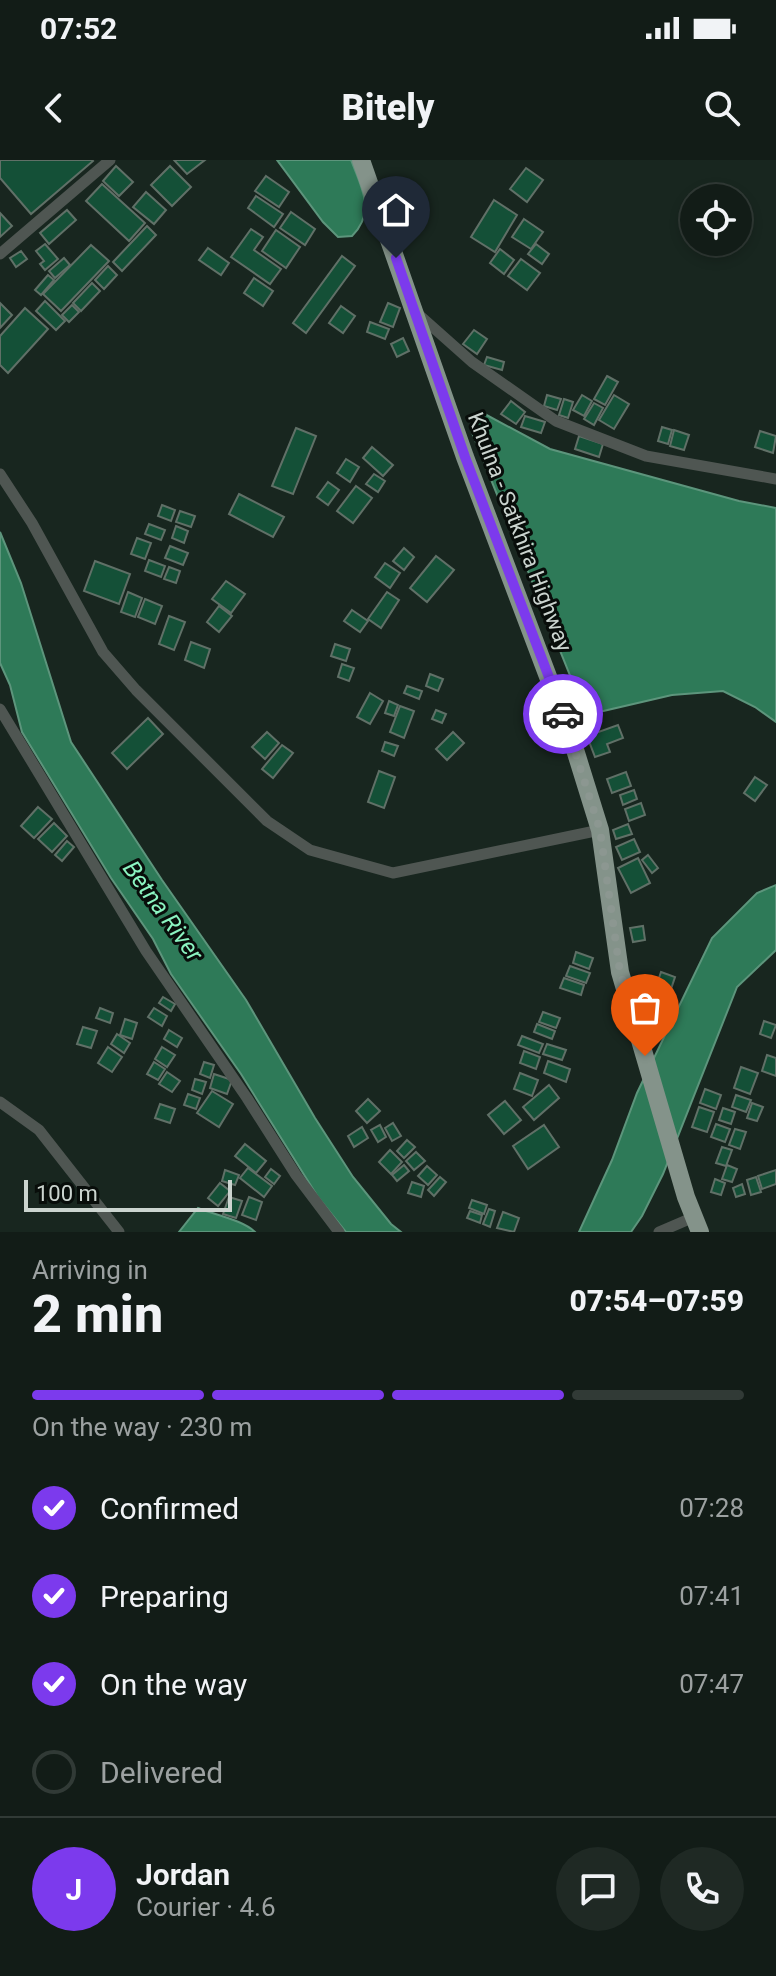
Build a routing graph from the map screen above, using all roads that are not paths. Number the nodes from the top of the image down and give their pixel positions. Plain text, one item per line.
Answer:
1 (110, 160) edge
2 (361, 160) edge
3 (0, 254) edge
4 (415, 312) junction
5 (0, 474) edge
6 (776, 479) edge
7 (0, 709) edge
8 (600, 830) junction
9 (0, 1102) edge
10 (697, 1224) edge
11 (119, 1232) edge
12 (339, 1232) edge
13 (659, 1232) edge

1 - 3 street
2 - 4 highway, Khulna - Satkhira Highway
4 - 6 street
4 - 8 highway, Khulna - Satkhira Highway
5 - 8 street
7 - 12 street
8 - 10 highway, Khulna - Satkhira Highway
9 - 11 street
10 - 13 street

